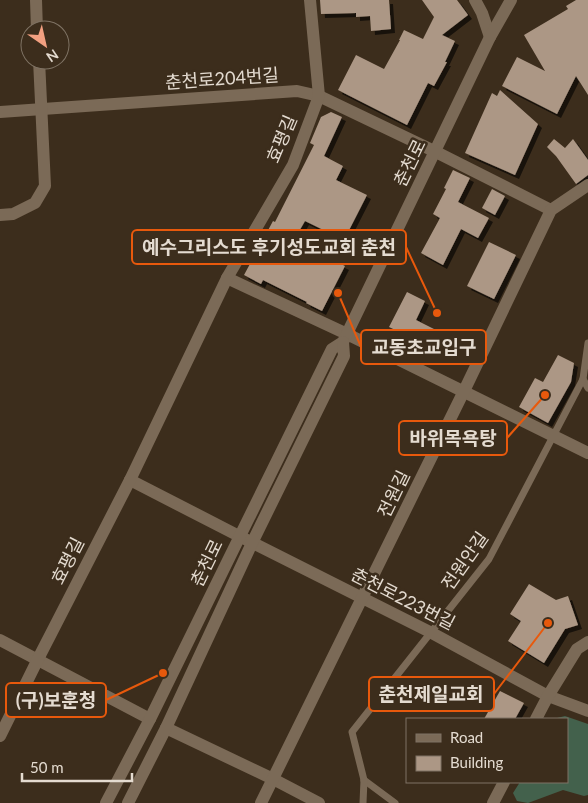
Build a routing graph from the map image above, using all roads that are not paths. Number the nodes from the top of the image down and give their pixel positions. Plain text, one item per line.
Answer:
1 (36, 0) edge
2 (310, 0) edge
3 (474, 0) edge
4 (511, 0) edge
5 (37, 20) edge
6 (490, 37) junction
7 (39, 70) edge
8 (319, 96) junction
9 (41, 109) junction
10 (0, 112) edge
11 (434, 151) junction
12 (588, 185) edge
13 (551, 210) junction
14 (0, 215) edge
15 (227, 278) junction
16 (345, 338) junction
17 (588, 343) edge
18 (583, 379) junction
19 (588, 388) edge
20 (464, 391) junction
21 (553, 435) junction
22 (588, 454) edge
23 (130, 480) junction
24 (239, 536) junction
25 (252, 543) junction
26 (362, 597) junction
27 (430, 632) junction
28 (0, 640) edge
29 (588, 642) edge
30 (38, 659) junction
31 (548, 696) junction
32 (588, 711) edge
33 (537, 718) edge
34 (150, 719) junction
35 (166, 728) junction
36 (0, 736) edge
37 (273, 779) junction
38 (364, 780) junction
39 (503, 783) edge
40 (106, 803) edge
41 (128, 803) edge
42 (261, 803) edge
43 (319, 803) edge
44 (363, 803) edge
45 (395, 803) edge
46 (493, 803) edge

1 - 5 street
2 - 8 street, 효평길
3 - 6 street
4 - 6 street, 춘천로
6 - 11 street, 춘천로
7 - 9 street
8 - 9 street, 춘천로204번길
8 - 11 street, 춘천로204번길
8 - 15 street, 효평길
9 - 10 street, 춘천로204번길
9 - 14 street
11 - 13 street, 춘천로204번길
11 - 16 street, 춘천로
12 - 13 street
13 - 20 street, 전원길
15 - 16 street
15 - 23 street, 효평길
16 - 20 street
16 - 24 street, 춘천로
16 - 25 street, 춘천로
17 - 18 lane, 전원안길
18 - 19 lane
18 - 21 lane, 전원안길
20 - 21 street
20 - 26 street, 전원길
21 - 22 street
21 - 27 lane, 전원안길
23 - 24 street
23 - 30 street, 효평길
24 - 25 street, 춘천로223번길
24 - 34 street, 춘천로
25 - 26 street, 춘천로223번길
25 - 35 street, 춘천로
26 - 27 street, 춘천로223번길
26 - 37 street, 전원길
27 - 31 street, 춘천로223번길
27 - 38 lane, 전원안길
28 - 30 street
29 - 31 street
30 - 34 street
30 - 36 street, 효평길
31 - 32 street, 춘천로223번길
31 - 33 street
34 - 40 street, 춘천로
35 - 37 street
35 - 41 street, 춘천로
37 - 42 street, 전원길
37 - 43 street
38 - 44 lane, 전원안길
38 - 45 lane
39 - 46 street

